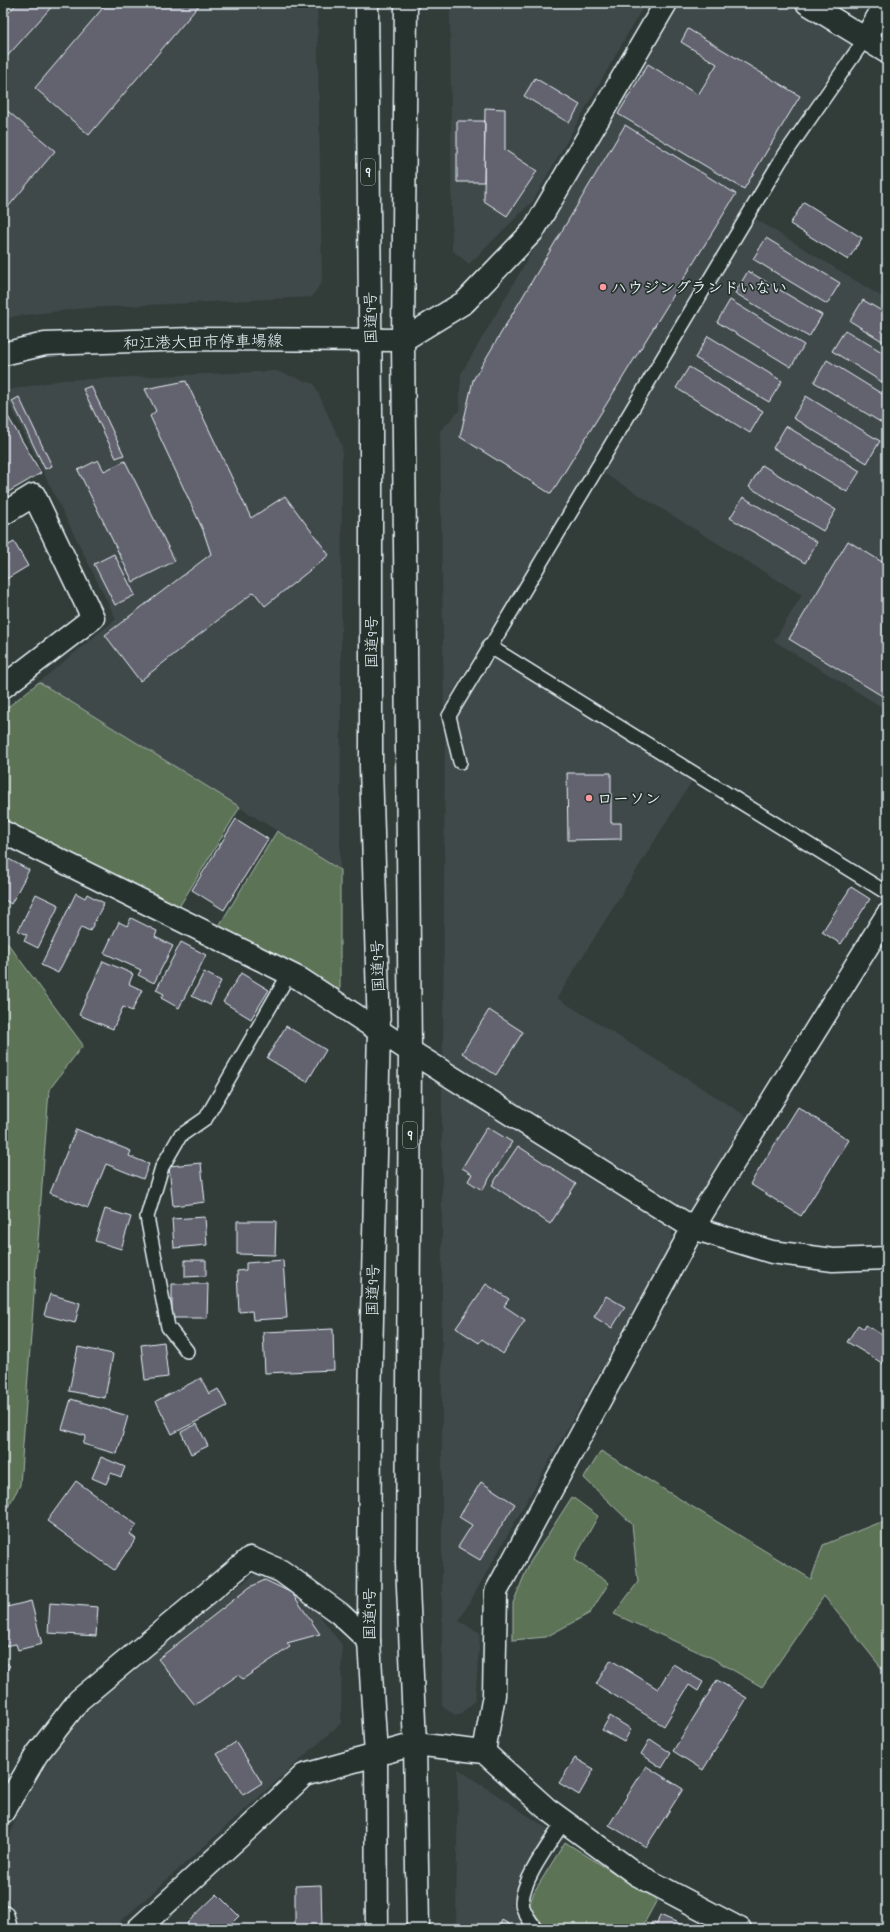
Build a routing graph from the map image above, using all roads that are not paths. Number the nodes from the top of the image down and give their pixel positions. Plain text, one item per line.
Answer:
1 (367, 3) edge
2 (406, 3) edge
3 (666, 3) edge
4 (807, 3) edge
5 (886, 3) edge
6 (865, 39) junction
7 (887, 52) edge
8 (403, 340) junction
9 (370, 341) junction
10 (3, 354) edge
11 (3, 514) edge
12 (489, 646) junction
13 (3, 687) edge
14 (460, 762) dead end
15 (3, 832) edge
16 (887, 893) edge
17 (887, 915) edge
18 (289, 974) junction
19 (379, 1031) junction
20 (410, 1051) junction
21 (693, 1228) junction
22 (887, 1258) edge
23 (187, 1351) dead end
24 (369, 1641) junction
25 (415, 1744) junction
26 (484, 1752) junction
27 (376, 1755) junction
28 (3, 1812) edge
29 (564, 1821) junction
30 (3, 1917) edge
31 (6, 1929) edge
32 (138, 1929) edge
33 (377, 1929) edge
34 (418, 1929) edge
35 (536, 1929) edge
36 (740, 1929) edge

1 - 9 main road, 国道9号 / 9
2 - 8 main road, 国道9号 / 9
3 - 8 main road
4 - 6 main road
5 - 6 main road
6 - 7 main road
6 - 12 lane
8 - 9 main road, 和江港大田市停車場線
8 - 20 main road, 国道9号 / 9
9 - 10 main road, 和江港大田市停車場線
9 - 19 main road, 国道9号 / 9
11 - 13 main road
12 - 14 lane
12 - 16 lane
15 - 18 main road
17 - 21 main road
18 - 19 main road
18 - 23 lane
19 - 20 main road
19 - 24 main road, 国道9号 / 9
20 - 21 main road
20 - 25 main road, 国道9号 / 9
21 - 22 main road
21 - 26 main road
24 - 27 main road, 国道9号 / 9
24 - 28 main road
25 - 26 main road
25 - 27 main road
25 - 34 main road, 国道9号 / 9
26 - 29 main road
27 - 32 main road
27 - 33 main road, 国道9号 / 9
29 - 35 lane
29 - 36 main road
30 - 31 main road

